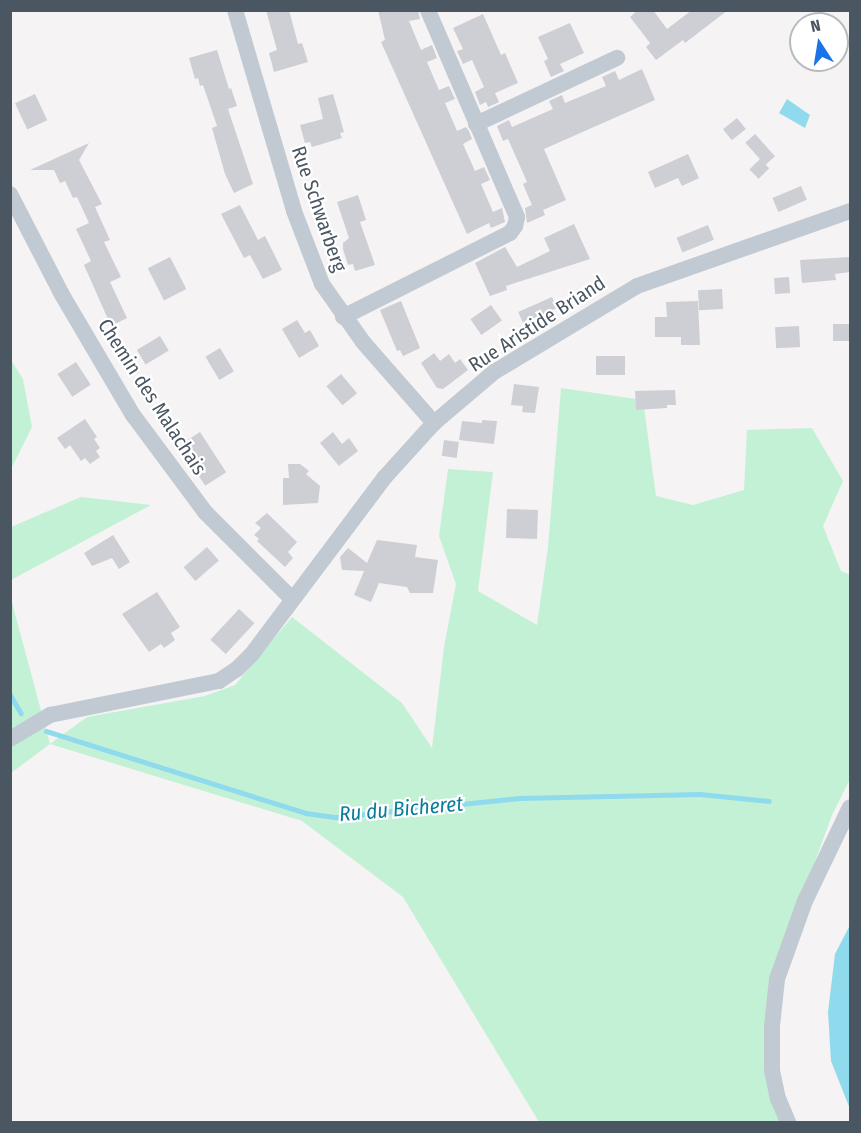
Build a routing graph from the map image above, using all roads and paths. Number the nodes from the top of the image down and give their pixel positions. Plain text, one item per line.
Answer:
1 (235, 10) edge
2 (428, 10) edge
3 (616, 58) dead end
4 (476, 124) junction
5 (10, 194) edge
6 (850, 211) edge
7 (343, 317) junction
8 (434, 423) junction
9 (292, 599) junction
10 (10, 739) edge
11 (850, 807) edge
12 (788, 1122) edge

1 - 7 street, Rue Schwarberg
2 - 4 street
3 - 4 street
4 - 7 street
5 - 9 street, Chemin des Malachais
6 - 8 street, Rue Aristide Briand
7 - 8 street, Rue Schwarberg
8 - 9 street, Rue Aristide Briand
9 - 10 street, Rue Aristide Briand
11 - 12 street

